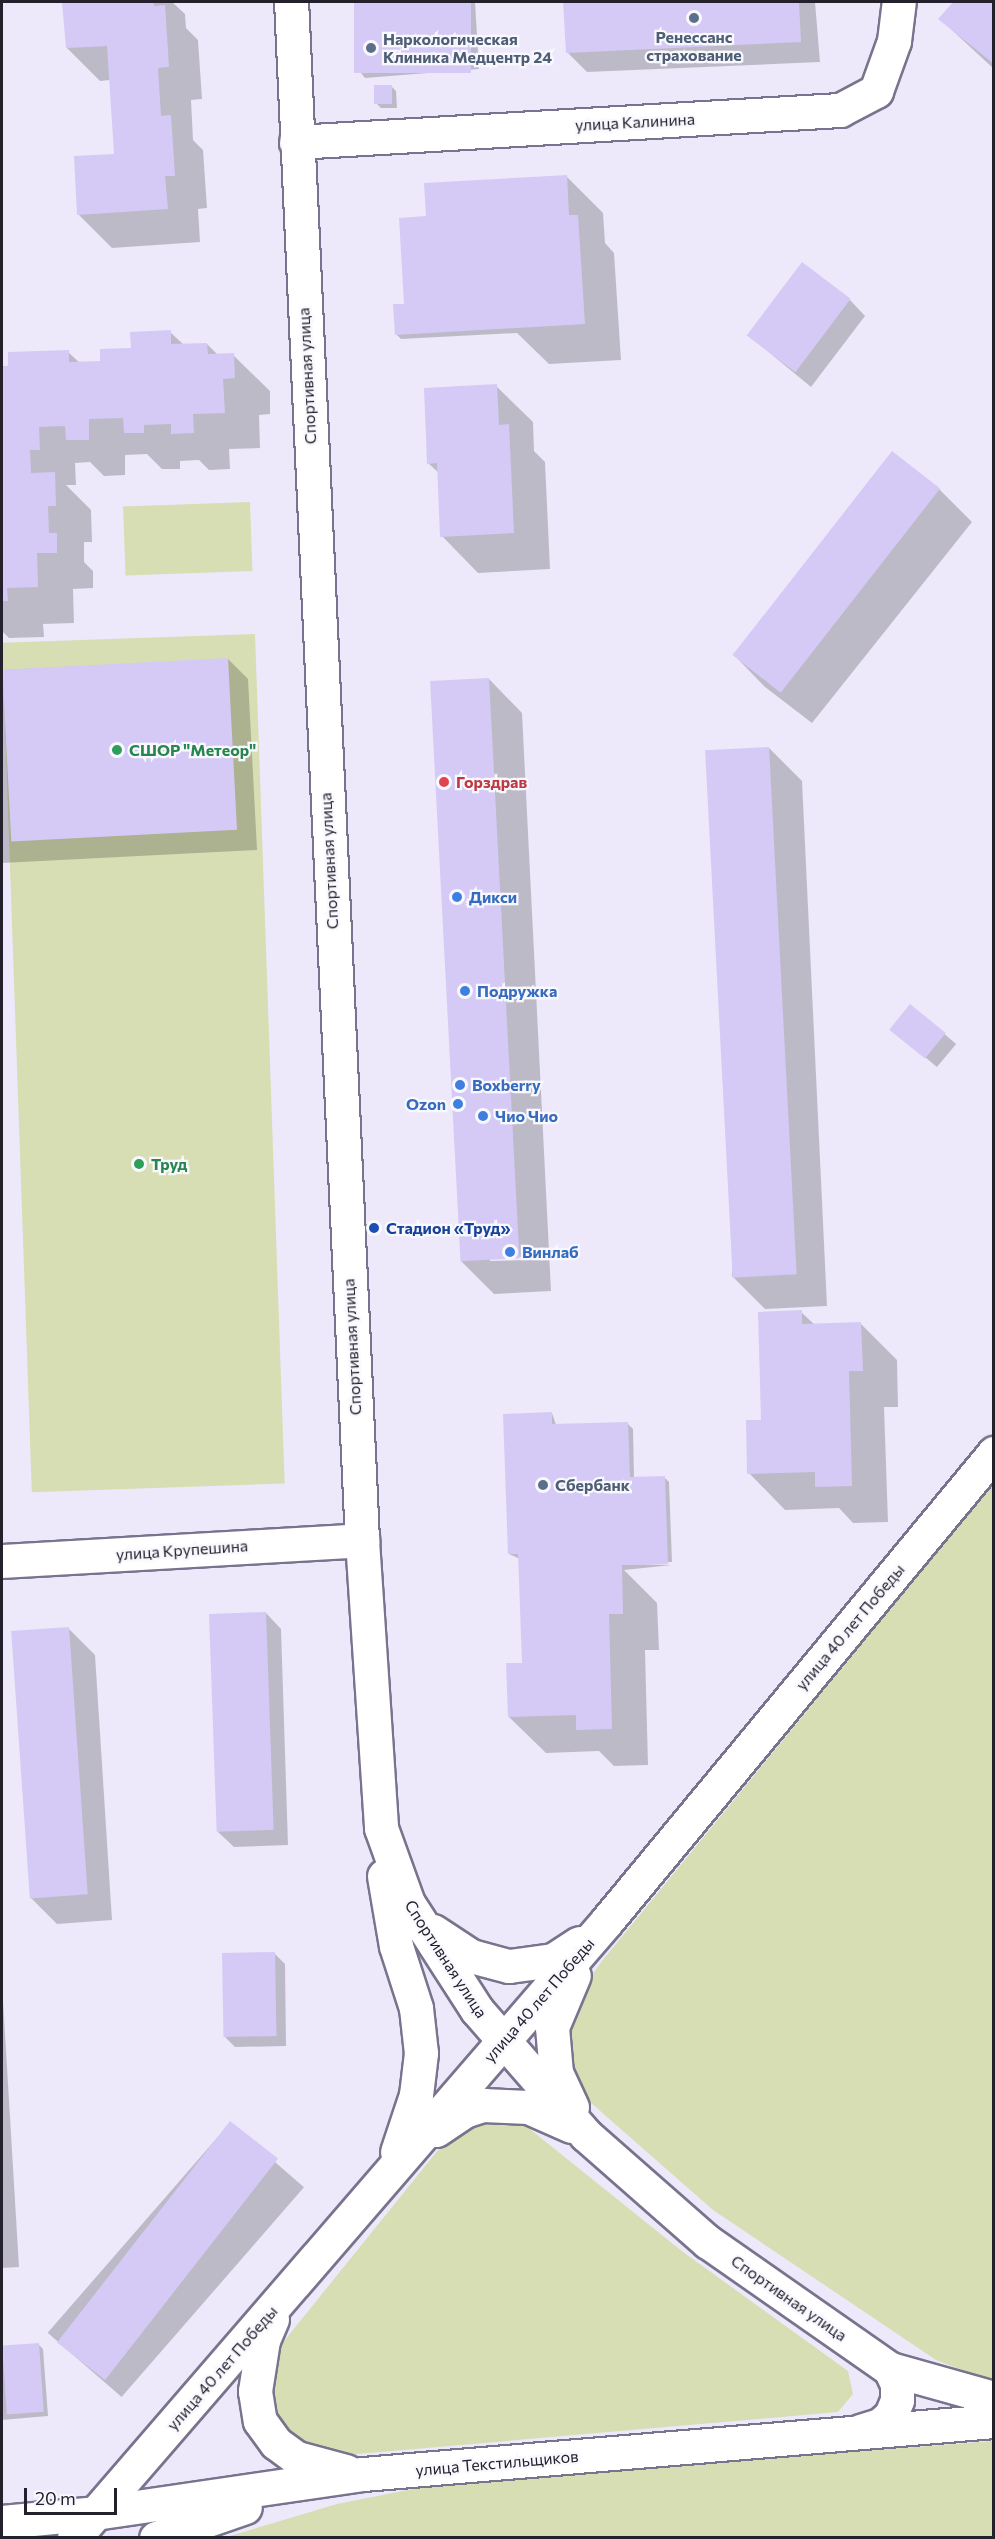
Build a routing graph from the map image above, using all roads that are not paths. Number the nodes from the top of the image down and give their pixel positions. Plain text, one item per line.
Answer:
1 (291, 2) edge
2 (899, 2) edge
3 (296, 142) junction
4 (993, 1453) edge
5 (362, 1540) junction
6 (2, 1561) edge
7 (381, 1828) junction
8 (408, 1903) junction
9 (606, 1922) junction
10 (503, 2041) junction
11 (586, 2135) junction
12 (380, 2182) junction
13 (287, 2294) junction
14 (890, 2368) junction
15 (993, 2398) edge
16 (993, 2421) edge
17 (854, 2433) junction
18 (363, 2474) junction
19 (2, 2522) edge
20 (84, 2525) edge
21 (156, 2538) edge

1 - 3 street, Спортивная улица
2 - 3 street, улица Калинина
3 - 5 street, Спортивная улица
4 - 9 street, улица 40 лет Победы
5 - 6 street, улица Крупешина
5 - 7 street, Спортивная улица
7 - 8 street, Спортивная улица
7 - 12 street
8 - 9 street
8 - 10 street, Спортивная улица
9 - 10 street, улица 40 лет Победы
9 - 11 street
10 - 11 street, Спортивная улица
10 - 12 street, улица 40 лет Победы
11 - 12 street
11 - 14 street, Спортивная улица
12 - 13 street, улица 40 лет Победы
13 - 18 street
13 - 20 street, улица 40 лет Победы
14 - 15 street, Спортивная улица
14 - 17 street
16 - 17 street, улица Текстильщиков
17 - 18 street, улица Текстильщиков
18 - 20 street, улица Текстильщиков
18 - 21 street
19 - 20 street, улица Текстильщиков

